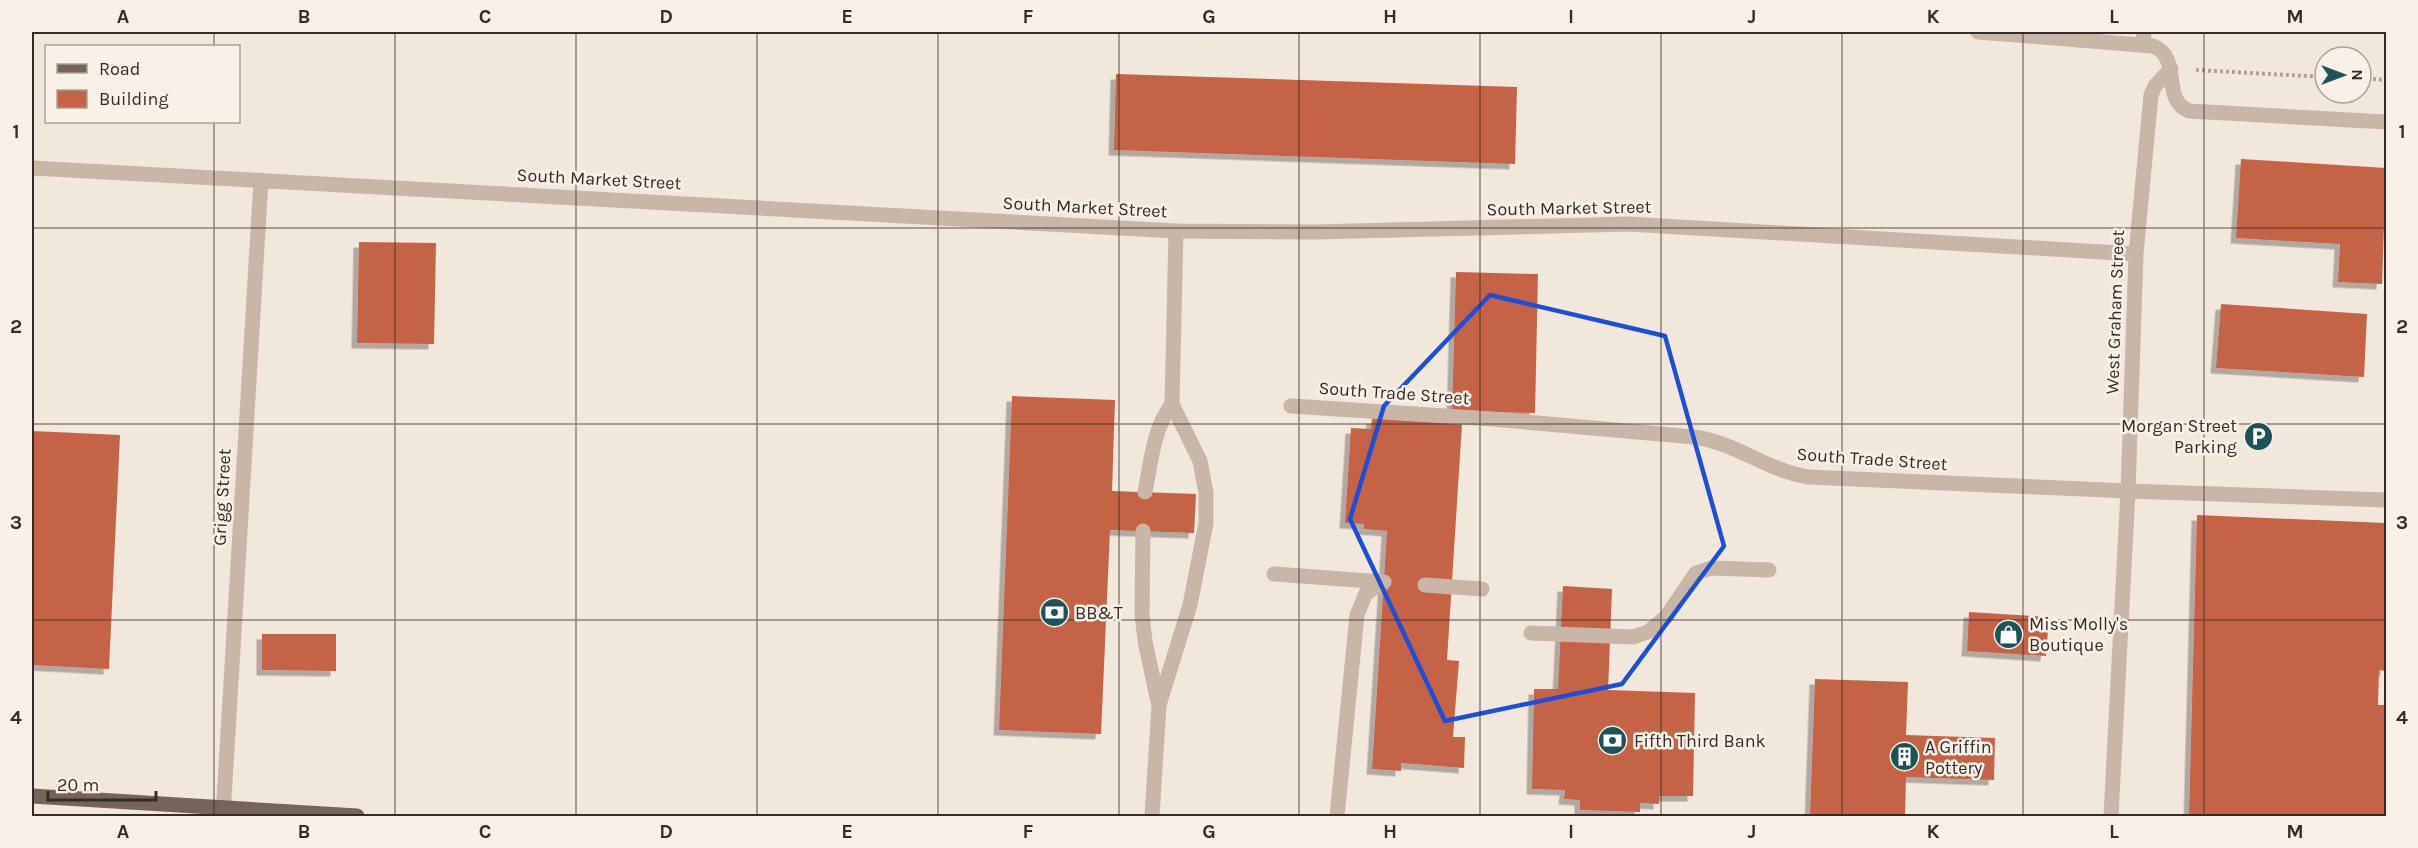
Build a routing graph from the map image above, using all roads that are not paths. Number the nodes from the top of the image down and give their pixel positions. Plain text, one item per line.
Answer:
1 (1978, 32) edge
2 (2144, 38) edge
3 (2171, 69) junction
4 (2386, 122) edge
5 (32, 168) edge
6 (261, 180) junction
7 (1176, 231) junction
8 (2136, 254) junction
9 (1172, 404) junction
10 (1291, 406) dead end
11 (2128, 491) junction
12 (1144, 492) dead end
13 (2386, 500) edge
14 (1143, 531) dead end
15 (1769, 570) dead end
16 (1274, 574) dead end
17 (1425, 585) dead end
18 (1482, 589) dead end
19 (1531, 633) dead end
20 (1159, 705) junction
21 (32, 796) edge
22 (223, 813) edge
23 (357, 816) edge
24 (1152, 816) edge
25 (1337, 816) edge
26 (2111, 816) edge

1 - 2 street
2 - 3 street
3 - 4 street
3 - 8 street, West Graham Street
5 - 6 street, South Market Street
6 - 7 street, South Market Street
6 - 22 street, Grigg Street
7 - 8 street, South Market Street
7 - 9 street
8 - 11 street, West Graham Street
9 - 12 street
9 - 20 street
10 - 11 street, South Trade Street
11 - 13 street, South Trade Street
11 - 26 street, West Graham Street
14 - 20 street
15 - 19 street
16 - 25 street
17 - 18 street
20 - 24 street
21 - 22 main road
22 - 23 main road

